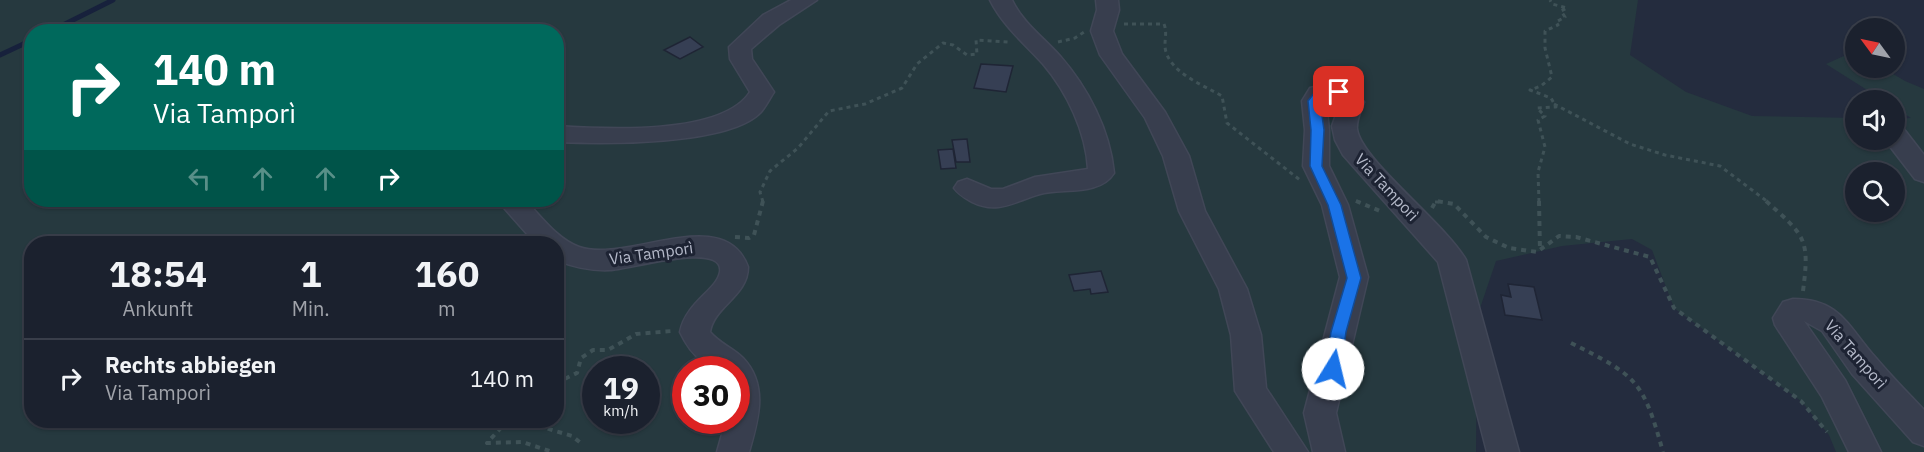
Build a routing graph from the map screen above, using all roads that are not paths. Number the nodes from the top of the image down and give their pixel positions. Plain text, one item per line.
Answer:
1 (806, 0) edge
2 (1001, 0) edge
3 (1107, 0) edge
4 (564, 134) edge
5 (1905, 148) edge
6 (1924, 173) edge
7 (967, 188) dead end
8 (517, 207) edge
9 (545, 236) edge
10 (564, 251) edge
11 (1924, 432) edge
12 (733, 452) edge
13 (1292, 452) edge
14 (1329, 452) edge
15 (1503, 452) edge
16 (1865, 452) edge

1 - 4 street
2 - 7 street
3 - 13 street
5 - 6 street
8 - 9 street
10 - 12 street, Via Tamporì
11 - 16 street, Via Tamporì
14 - 15 street, Via Tamporì

